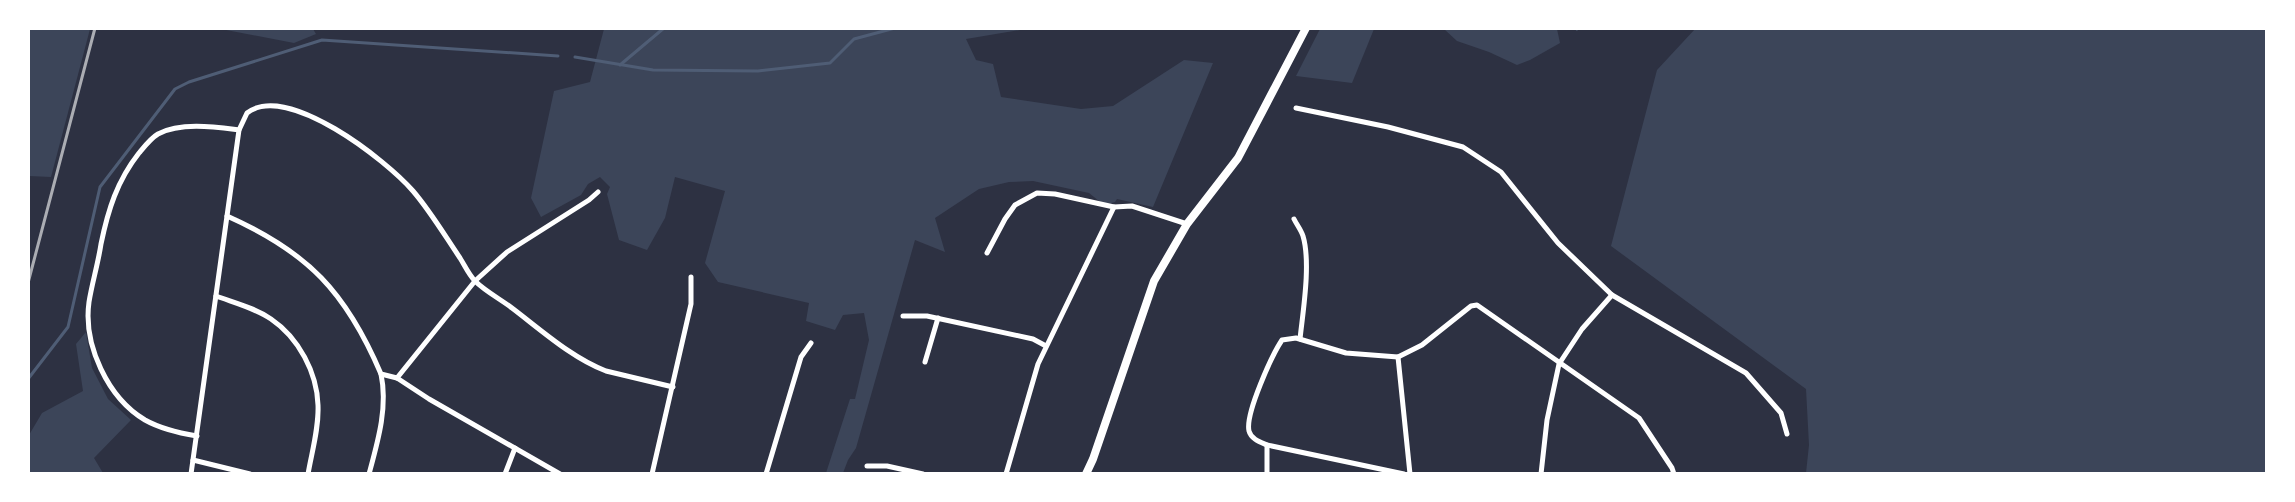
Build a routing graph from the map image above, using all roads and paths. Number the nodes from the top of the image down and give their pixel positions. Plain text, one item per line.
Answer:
1 (1306, 28) edge
2 (1296, 108) dead end
3 (239, 130) junction
4 (598, 192) dead end
5 (1114, 207) junction
6 (227, 216) junction
7 (1294, 219) dead end
8 (1187, 224) junction
9 (987, 253) dead end
10 (691, 277) dead end
11 (475, 281) junction
12 (216, 296) junction
13 (1612, 296) junction
14 (903, 316) dead end
15 (938, 318) junction
16 (1299, 339) junction
17 (811, 343) dead end
18 (1046, 346) junction
19 (1398, 357) junction
20 (925, 362) dead end
21 (1559, 364) junction
22 (381, 374) junction
23 (397, 378) junction
24 (673, 387) junction
25 (1787, 434) dead end
26 (197, 436) junction
27 (1267, 445) junction
28 (515, 448) junction
29 (1093, 459) junction
30 (193, 460) junction
31 (867, 466) dead end
32 (191, 474) edge
33 (250, 474) edge
34 (308, 474) edge
35 (369, 474) edge
36 (505, 474) edge
37 (560, 474) edge
38 (652, 474) edge
39 (766, 474) edge
40 (923, 474) edge
41 (1006, 474) edge
42 (1086, 474) edge
43 (1093, 474) edge
44 (1267, 474) edge
45 (1404, 474) edge
46 (1410, 474) edge
47 (1541, 474) edge
48 (1674, 474) edge

1 - 8 main road
2 - 13 street
3 - 6 street
3 - 11 street
3 - 26 street
4 - 11 street
5 - 8 street
5 - 9 street
5 - 18 street
6 - 12 street
6 - 22 street
7 - 16 street
8 - 29 main road
10 - 24 street
11 - 23 street
11 - 24 street
12 - 26 street
12 - 34 street
13 - 21 street
13 - 25 street
14 - 15 street
15 - 18 street
15 - 20 street
16 - 19 street
16 - 27 street
17 - 39 street
18 - 41 street
19 - 21 street
19 - 46 street
21 - 47 street
21 - 48 street
22 - 23 street
22 - 35 street
23 - 28 street
24 - 38 street
26 - 30 street
27 - 44 street
27 - 45 street
28 - 36 street
28 - 37 street
29 - 42 main road
29 - 43 main road
30 - 32 street
30 - 33 street
31 - 40 street

